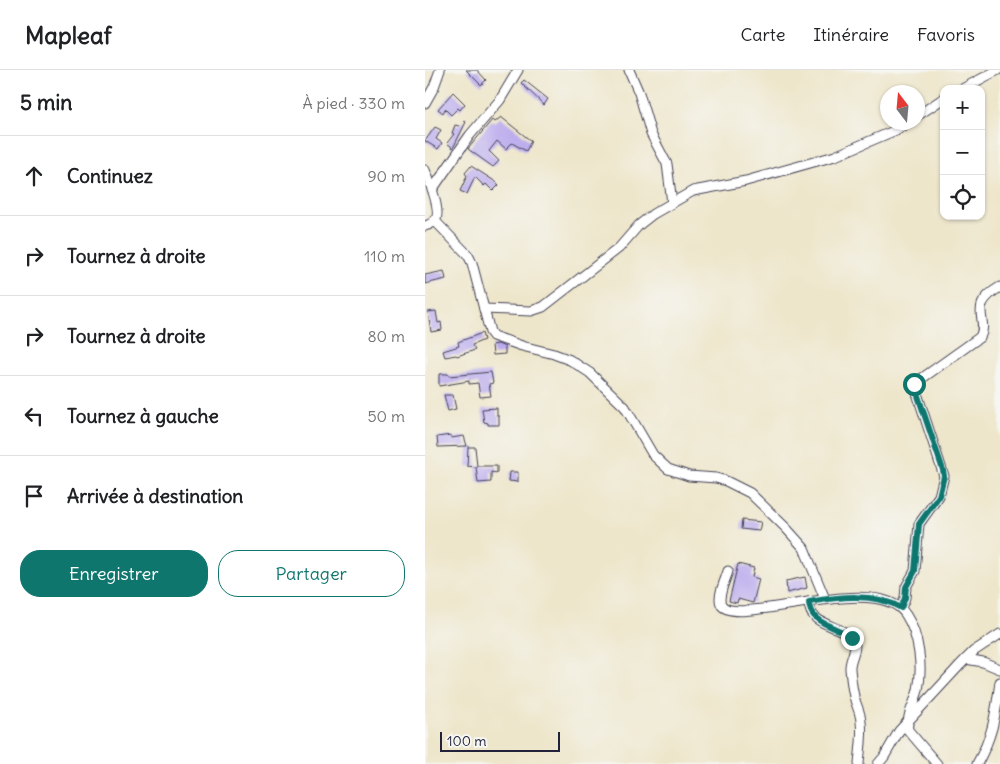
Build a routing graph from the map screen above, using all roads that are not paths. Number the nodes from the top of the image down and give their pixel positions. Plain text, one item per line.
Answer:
1 (440, 70) edge
2 (518, 70) edge
3 (629, 70) edge
4 (998, 70) edge
5 (970, 85) edge
6 (940, 101) edge
7 (425, 103) edge
8 (925, 111) edge
9 (894, 130) edge
10 (425, 170) edge
11 (432, 190) junction
12 (672, 203) junction
13 (435, 221) junction
14 (425, 226) edge
15 (1000, 287) edge
16 (484, 309) junction
17 (728, 571) dead end
18 (825, 599) junction
19 (809, 602) junction
20 (901, 608) junction
21 (1000, 634) edge
22 (966, 659) junction
23 (1000, 669) edge
24 (1000, 682) edge
25 (908, 721) junction
26 (859, 764) edge
27 (878, 764) edge
28 (937, 764) edge
29 (977, 764) edge

1 - 7 street
2 - 11 street
3 - 12 street
4 - 5 street
6 - 8 street
9 - 12 street
10 - 11 street
11 - 13 street
12 - 16 street
13 - 14 street
13 - 16 street
15 - 20 street
16 - 18 street
17 - 19 street
18 - 19 street
18 - 20 street
19 - 26 street
20 - 25 street
21 - 22 street
22 - 23 street
22 - 25 street
24 - 29 street
25 - 27 street
25 - 28 street

